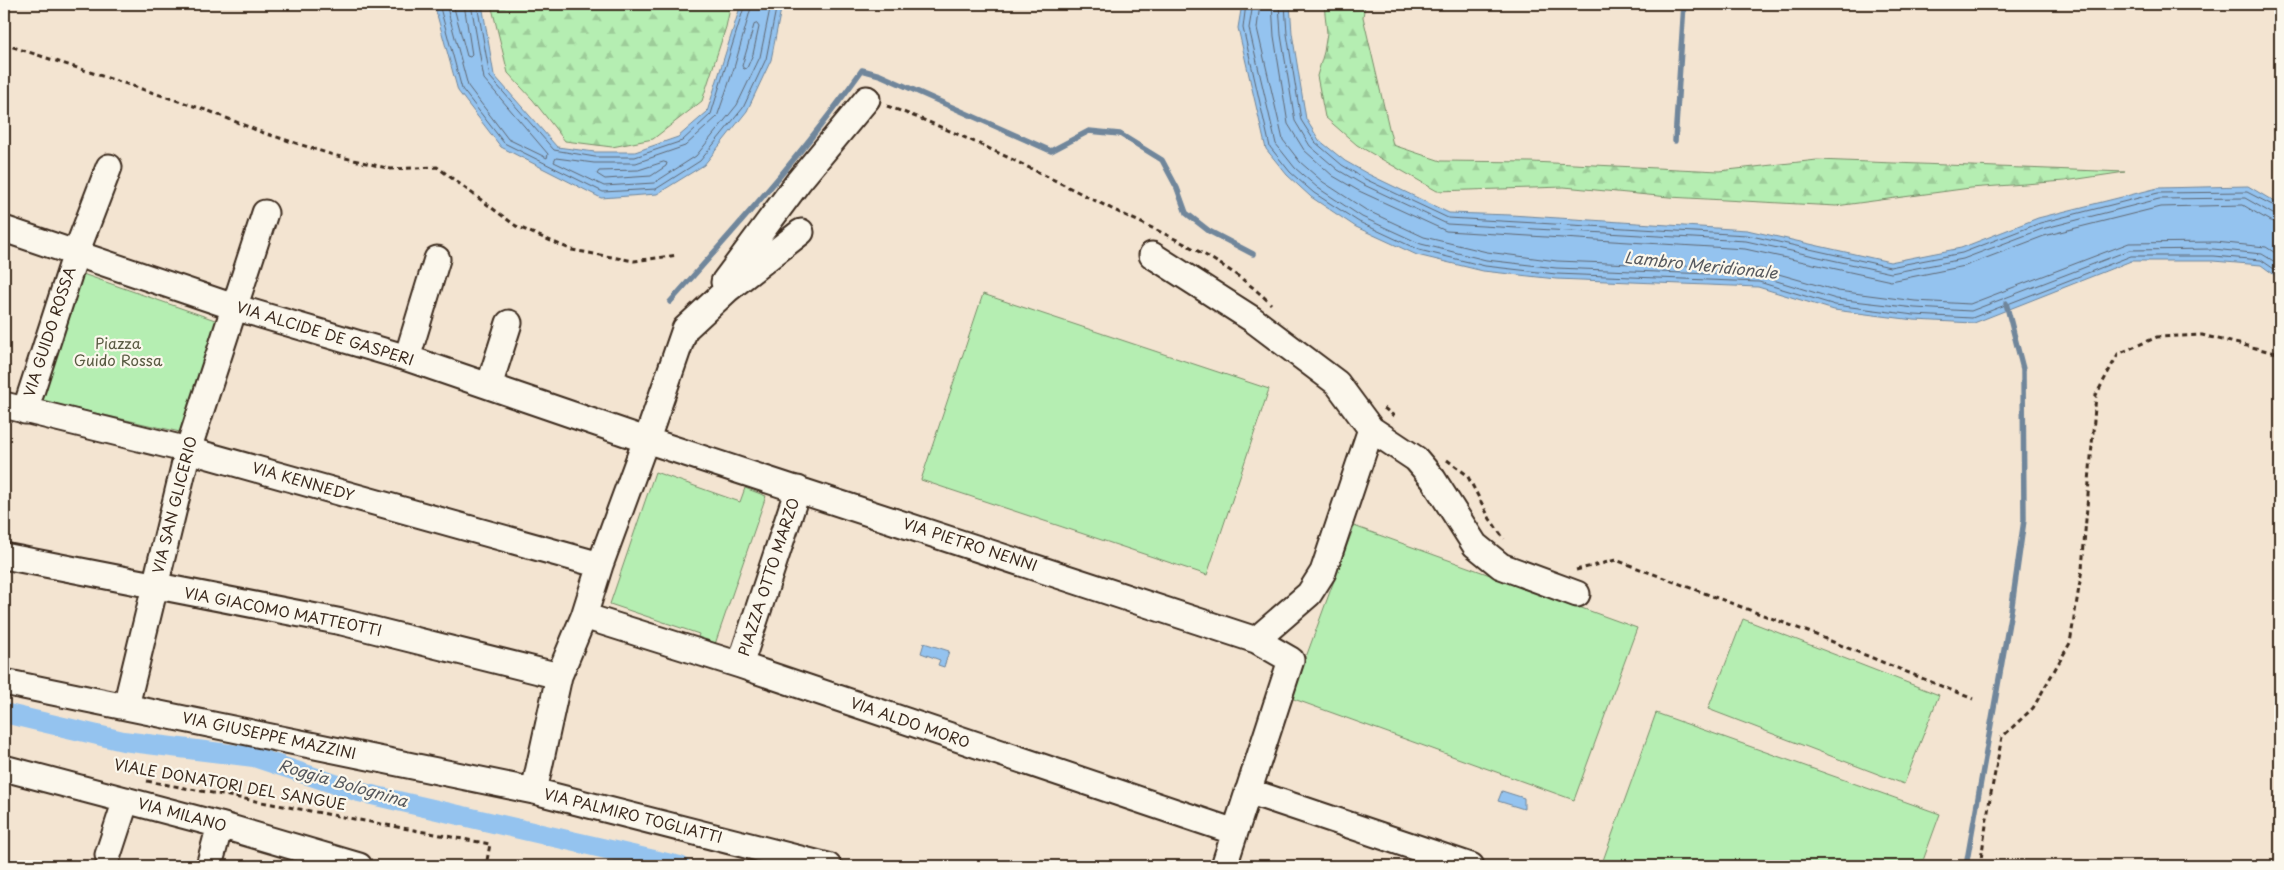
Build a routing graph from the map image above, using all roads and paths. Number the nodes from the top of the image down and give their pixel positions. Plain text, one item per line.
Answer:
1 (4, 44) edge
2 (867, 99) joint
3 (109, 167) dead end
4 (265, 213) dead end
5 (4, 229) edge
6 (801, 232) dead end
7 (76, 253) junction
8 (678, 255) dead end
9 (1152, 255) dead end
10 (437, 259) dead end
11 (234, 307) junction
12 (708, 308) junction
13 (1275, 308) dead end
14 (508, 323) dead end
15 (2280, 354) edge
16 (407, 358) junction
17 (489, 386) junction
18 (1379, 404) dead end
19 (14, 408) edge
20 (1399, 420) dead end
21 (1371, 429) junction
22 (646, 439) junction
23 (188, 450) junction
24 (1446, 459) dead end
25 (798, 489) junction
26 (1506, 542) dead end
27 (4, 556) edge
28 (600, 565) junction
29 (1570, 569) dead end
30 (154, 586) junction
31 (1577, 594) dead end
32 (584, 616) junction
33 (1256, 640) junction
34 (740, 665) junction
35 (559, 676) junction
36 (4, 682) edge
37 (1972, 699) dead end
38 (126, 706) junction
39 (4, 768) edge
40 (132, 790) junction
41 (534, 791) junction
42 (1248, 791) junction
43 (220, 825) junction
44 (1235, 832) junction
45 (108, 855) dead end
46 (332, 862) edge
47 (209, 866) edge
48 (359, 866) edge
49 (486, 866) edge
50 (828, 866) edge
51 (1224, 866) edge
52 (1471, 866) edge
53 (1980, 866) edge

1 - 8 path
2 - 12 street
2 - 13 path
3 - 7 street, VIA GUIDO ROSSA
4 - 11 street, VIA SAN GLICERIO
5 - 7 street, VIA ALCIDE DE GASPERI
6 - 12 street
7 - 11 street, VIA ALCIDE DE GASPERI
7 - 19 street, VIA GUIDO ROSSA
9 - 21 street
10 - 16 street
11 - 16 street, VIA ALCIDE DE GASPERI
11 - 23 street, VIA SAN GLICERIO
12 - 22 street, VIA PALMIRO TOGLIATTI
14 - 17 street
15 - 53 path
16 - 17 street, VIA ALCIDE DE GASPERI
17 - 22 street, VIA ALCIDE DE GASPERI
18 - 20 path
19 - 23 street, VIA KENNEDY
21 - 31 street
21 - 33 street
22 - 25 street, VIA PIETRO NENNI
22 - 28 street, VIA PALMIRO TOGLIATTI
23 - 28 street, VIA KENNEDY
23 - 30 street, VIA SAN GLICERIO
24 - 26 path
25 - 33 street, VIA PIETRO NENNI
25 - 34 street, PIAZZA OTTO MARZO
27 - 30 street, VIA GIACOMO MATTEOTTI
28 - 32 street, VIA PALMIRO TOGLIATTI
29 - 37 path
30 - 35 street, VIA GIACOMO MATTEOTTI
30 - 38 street, VIA SAN GLICERIO
32 - 34 street, VIA ALDO MORO
32 - 35 street, VIA PALMIRO TOGLIATTI
33 - 42 street, VIA PIETRO NENNI
34 - 44 street, VIA ALDO MORO
35 - 41 street, VIA PALMIRO TOGLIATTI
36 - 38 street, VIA GIUSEPPE MAZZINI
38 - 41 street, VIA GIUSEPPE MAZZINI
39 - 40 street, VIA MILANO
40 - 43 street, VIA MILANO
40 - 45 street
40 - 49 path, VIALE DONATORI DEL SANGUE
41 - 50 street, VIA PALMIRO TOGLIATTI
42 - 44 street
42 - 52 street
43 - 46 street, VIA MILANO
43 - 47 street
44 - 51 street
46 - 48 street, VIA MILANO

